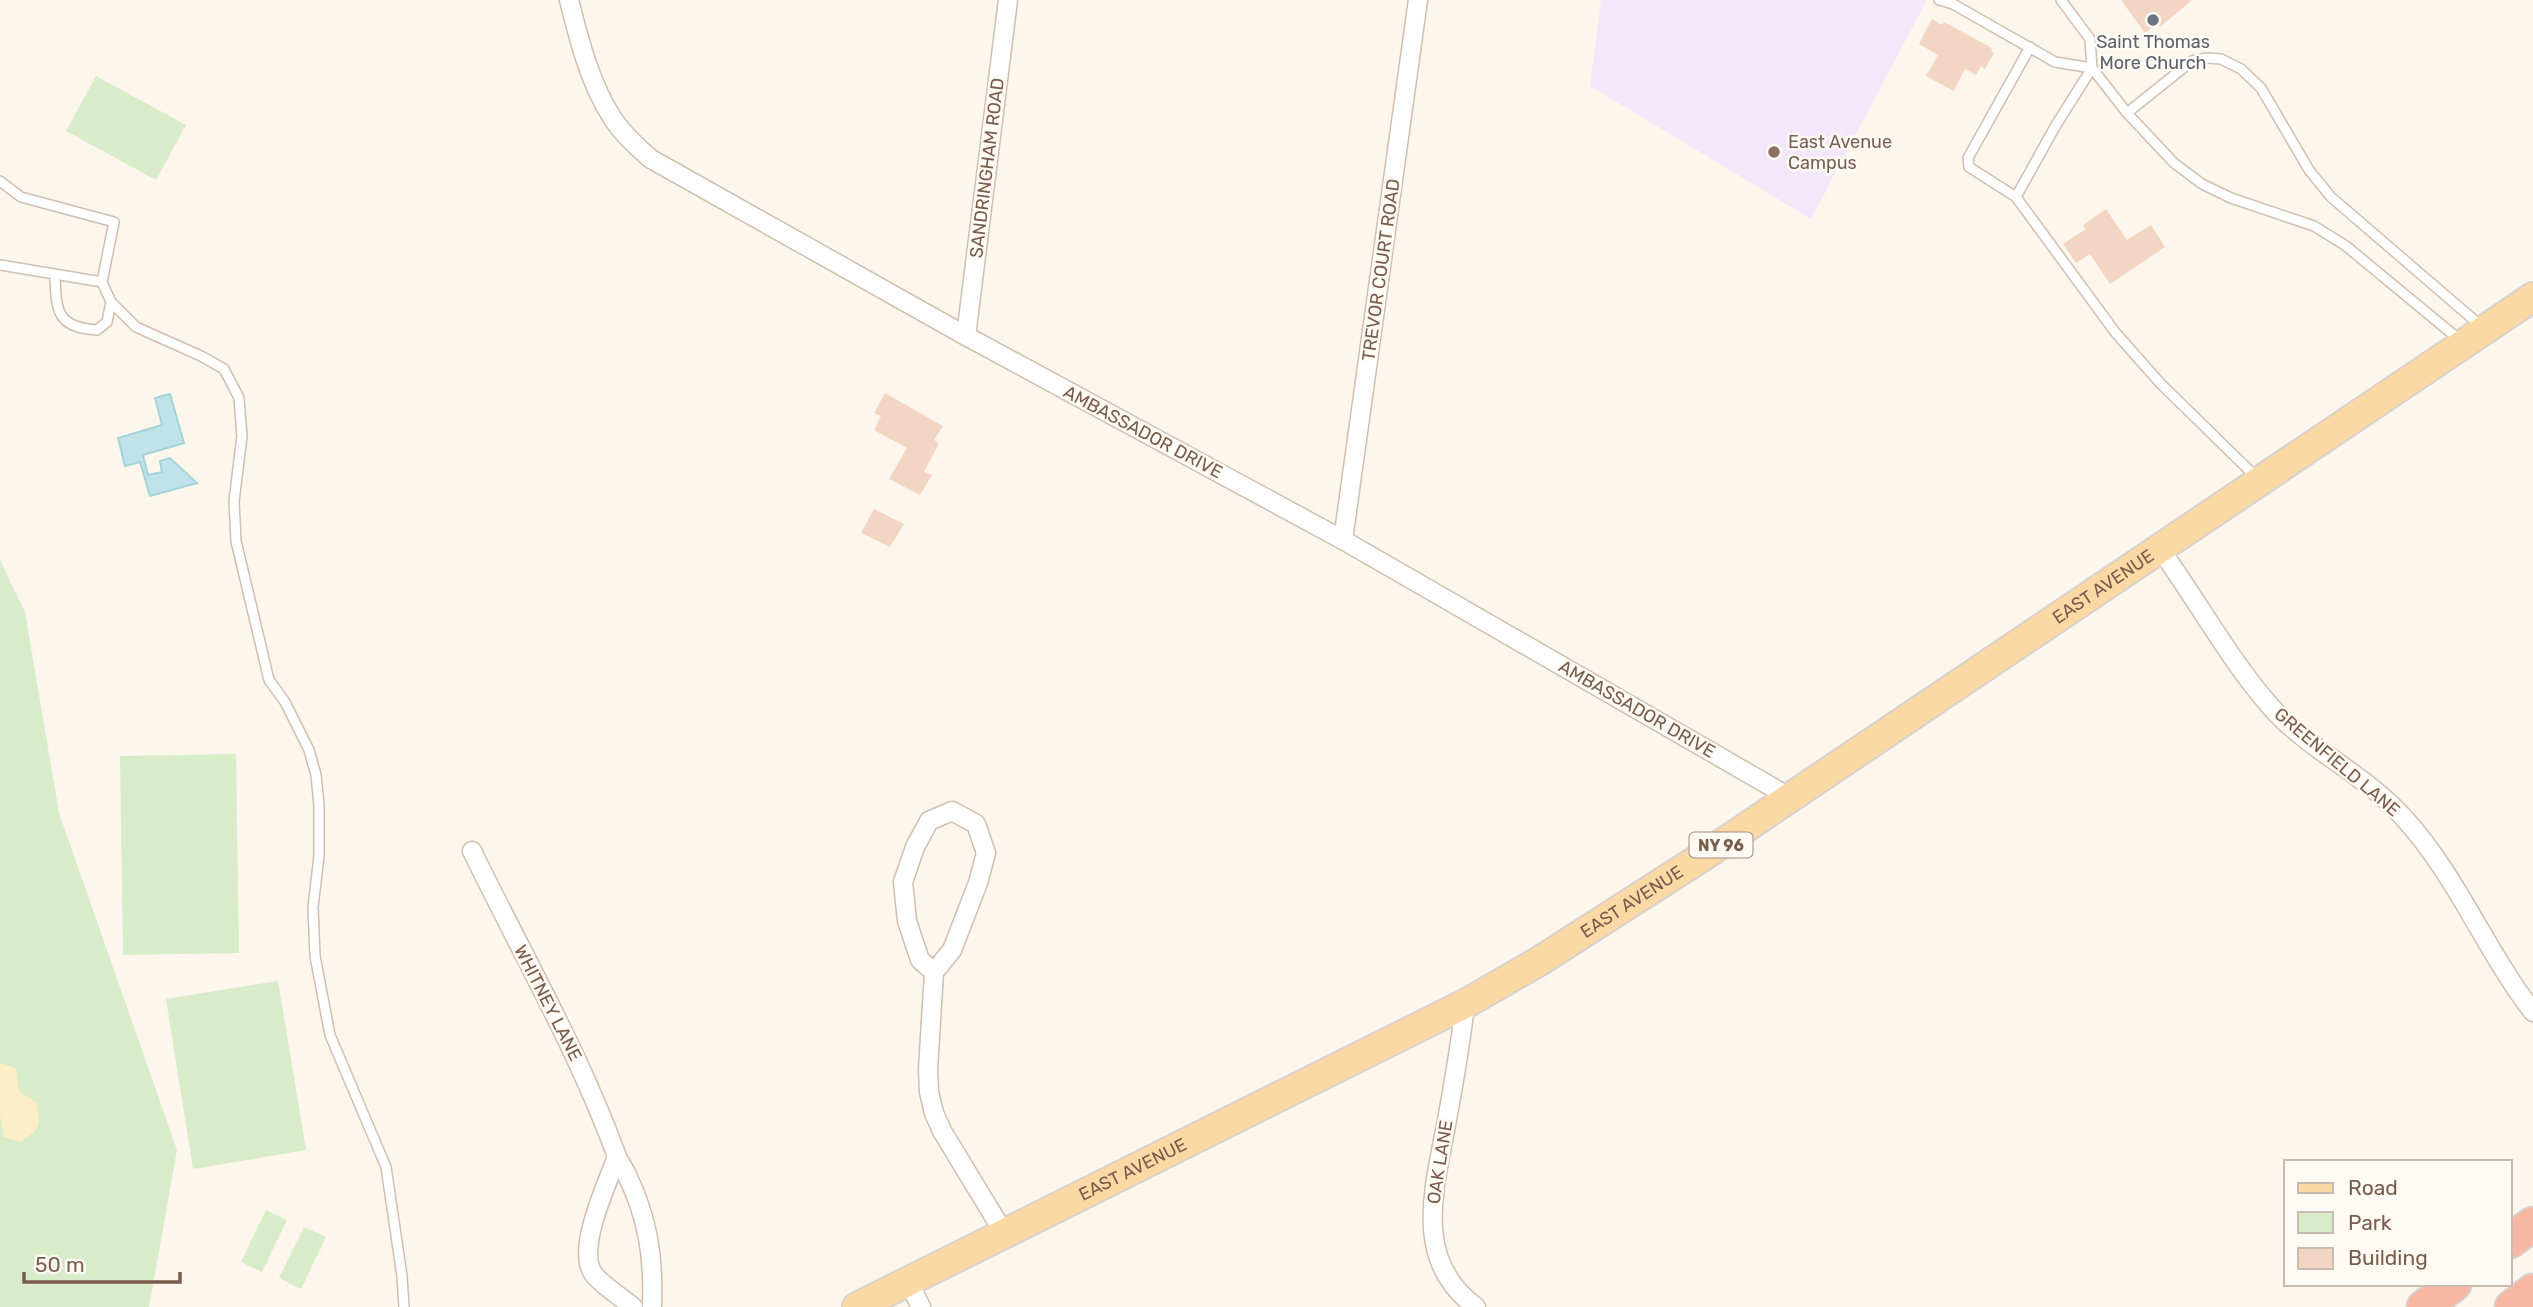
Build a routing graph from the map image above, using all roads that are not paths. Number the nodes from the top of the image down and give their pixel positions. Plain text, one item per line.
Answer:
1 (569, 0) edge
2 (1008, 0) edge
3 (1418, 0) edge
4 (1939, 0) edge
5 (2060, 0) edge
6 (2029, 47) junction
7 (2092, 68) junction
8 (2127, 113) junction
9 (0, 181) edge
10 (2016, 197) junction
11 (0, 265) edge
12 (55, 275) junction
13 (102, 282) junction
14 (2533, 297) edge
15 (111, 302) junction
16 (965, 336) junction
17 (2474, 336) junction
18 (2260, 481) junction
19 (1343, 540) junction
20 (2160, 549) junction
21 (1791, 798) junction
22 (472, 851) dead end
23 (934, 972) junction
24 (1465, 1004) junction
25 (2533, 1012) edge
26 (617, 1157) junction
27 (2533, 1224) edge
28 (1004, 1233) junction
29 (2512, 1240) edge
30 (908, 1281) junction
31 (2451, 1286) edge
32 (2533, 1291) edge
33 (404, 1307) edge
34 (633, 1307) edge
35 (652, 1307) edge
36 (857, 1307) edge
37 (921, 1307) edge
38 (1476, 1307) edge
39 (2424, 1307) edge
40 (2512, 1307) edge

1 - 16 street, AMBASSADOR DRIVE
2 - 16 street, SANDRINGHAM ROAD
3 - 19 street, TREVOR COURT ROAD
4 - 6 lane
5 - 7 lane
6 - 7 lane
6 - 10 lane
7 - 8 lane
7 - 10 lane
8 - 17 lane
8 - 17 lane
9 - 13 lane
10 - 18 lane
11 - 12 lane
12 - 13 lane
12 - 15 lane
13 - 15 lane
14 - 17 main road, EAST AVENUE / NY 96
15 - 33 lane
16 - 19 street, AMBASSADOR DRIVE
17 - 18 main road, EAST AVENUE / NY 96
18 - 20 main road, EAST AVENUE / NY 96
19 - 21 street, AMBASSADOR DRIVE
20 - 21 main road, EAST AVENUE / NY 96
20 - 25 street, GREENFIELD LANE
21 - 24 main road, EAST AVENUE / NY 96
22 - 26 street, WHITNEY LANE
23 - 23 street
23 - 28 street
24 - 28 main road, EAST AVENUE / NY 96
24 - 38 street, OAK LANE
26 - 34 street
26 - 35 street, WHITNEY LANE
27 - 29 highway
28 - 30 main road, EAST AVENUE / NY 96
30 - 36 main road, EAST AVENUE / NY 96
30 - 37 street
31 - 39 highway
32 - 40 highway

